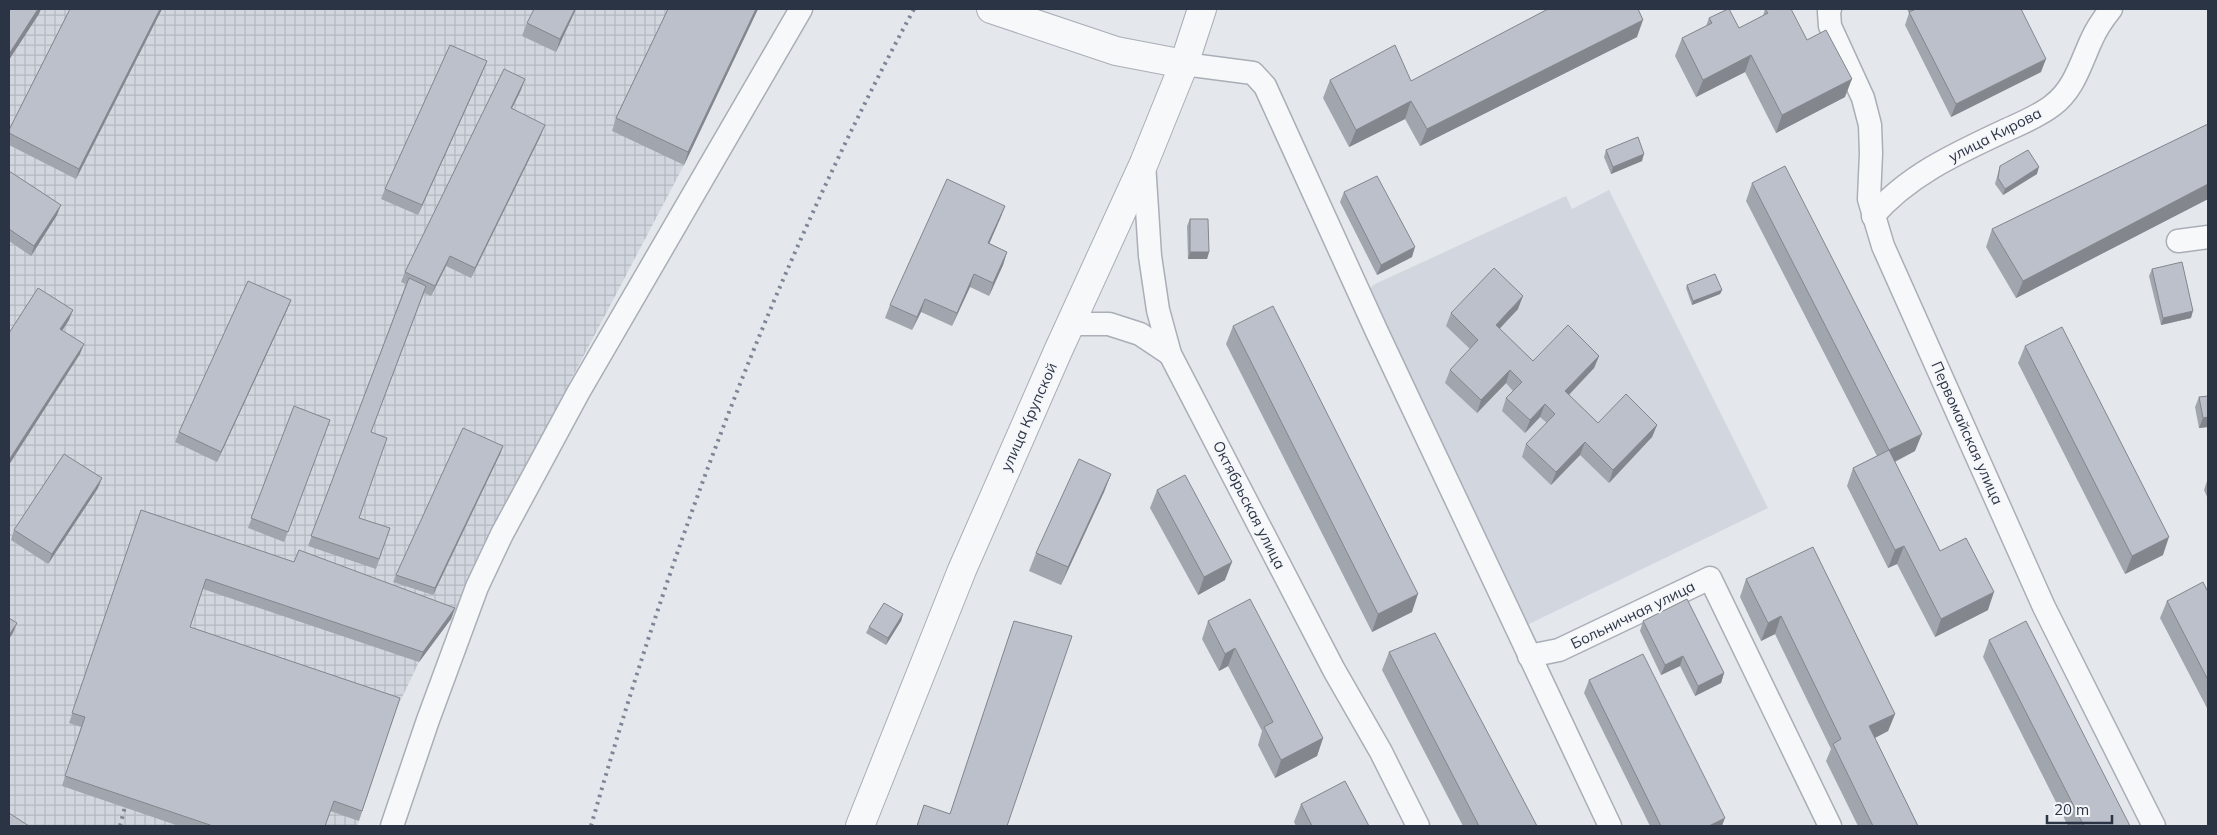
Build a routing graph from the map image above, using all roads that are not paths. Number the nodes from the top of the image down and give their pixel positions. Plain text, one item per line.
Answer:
1 (801, 9) edge
2 (990, 9) edge
3 (1202, 9) edge
4 (2111, 9) edge
5 (1830, 17) edge
6 (1184, 64) junction
7 (1144, 163) junction
8 (1873, 216) junction
9 (2208, 237) edge
10 (2178, 241) dead end
11 (1070, 324) junction
12 (1170, 354) junction
13 (1529, 656) junction
14 (392, 826) edge
15 (860, 826) edge
16 (1418, 826) edge
17 (1610, 826) edge
18 (1830, 826) edge
19 (2154, 826) edge

1 - 14 street
2 - 6 street
3 - 6 street, улица Крупской
4 - 8 street, улица Кирова
5 - 8 street, Первомайская улица
6 - 7 street, улица Крупской
6 - 13 street
7 - 11 street, улица Крупской
7 - 12 street, Октябрьская улица
8 - 19 street, Первомайская улица
9 - 10 street
11 - 12 street
11 - 15 street, улица Крупской
12 - 16 street, Октябрьская улица
13 - 17 street
13 - 18 street, Больничная улица

